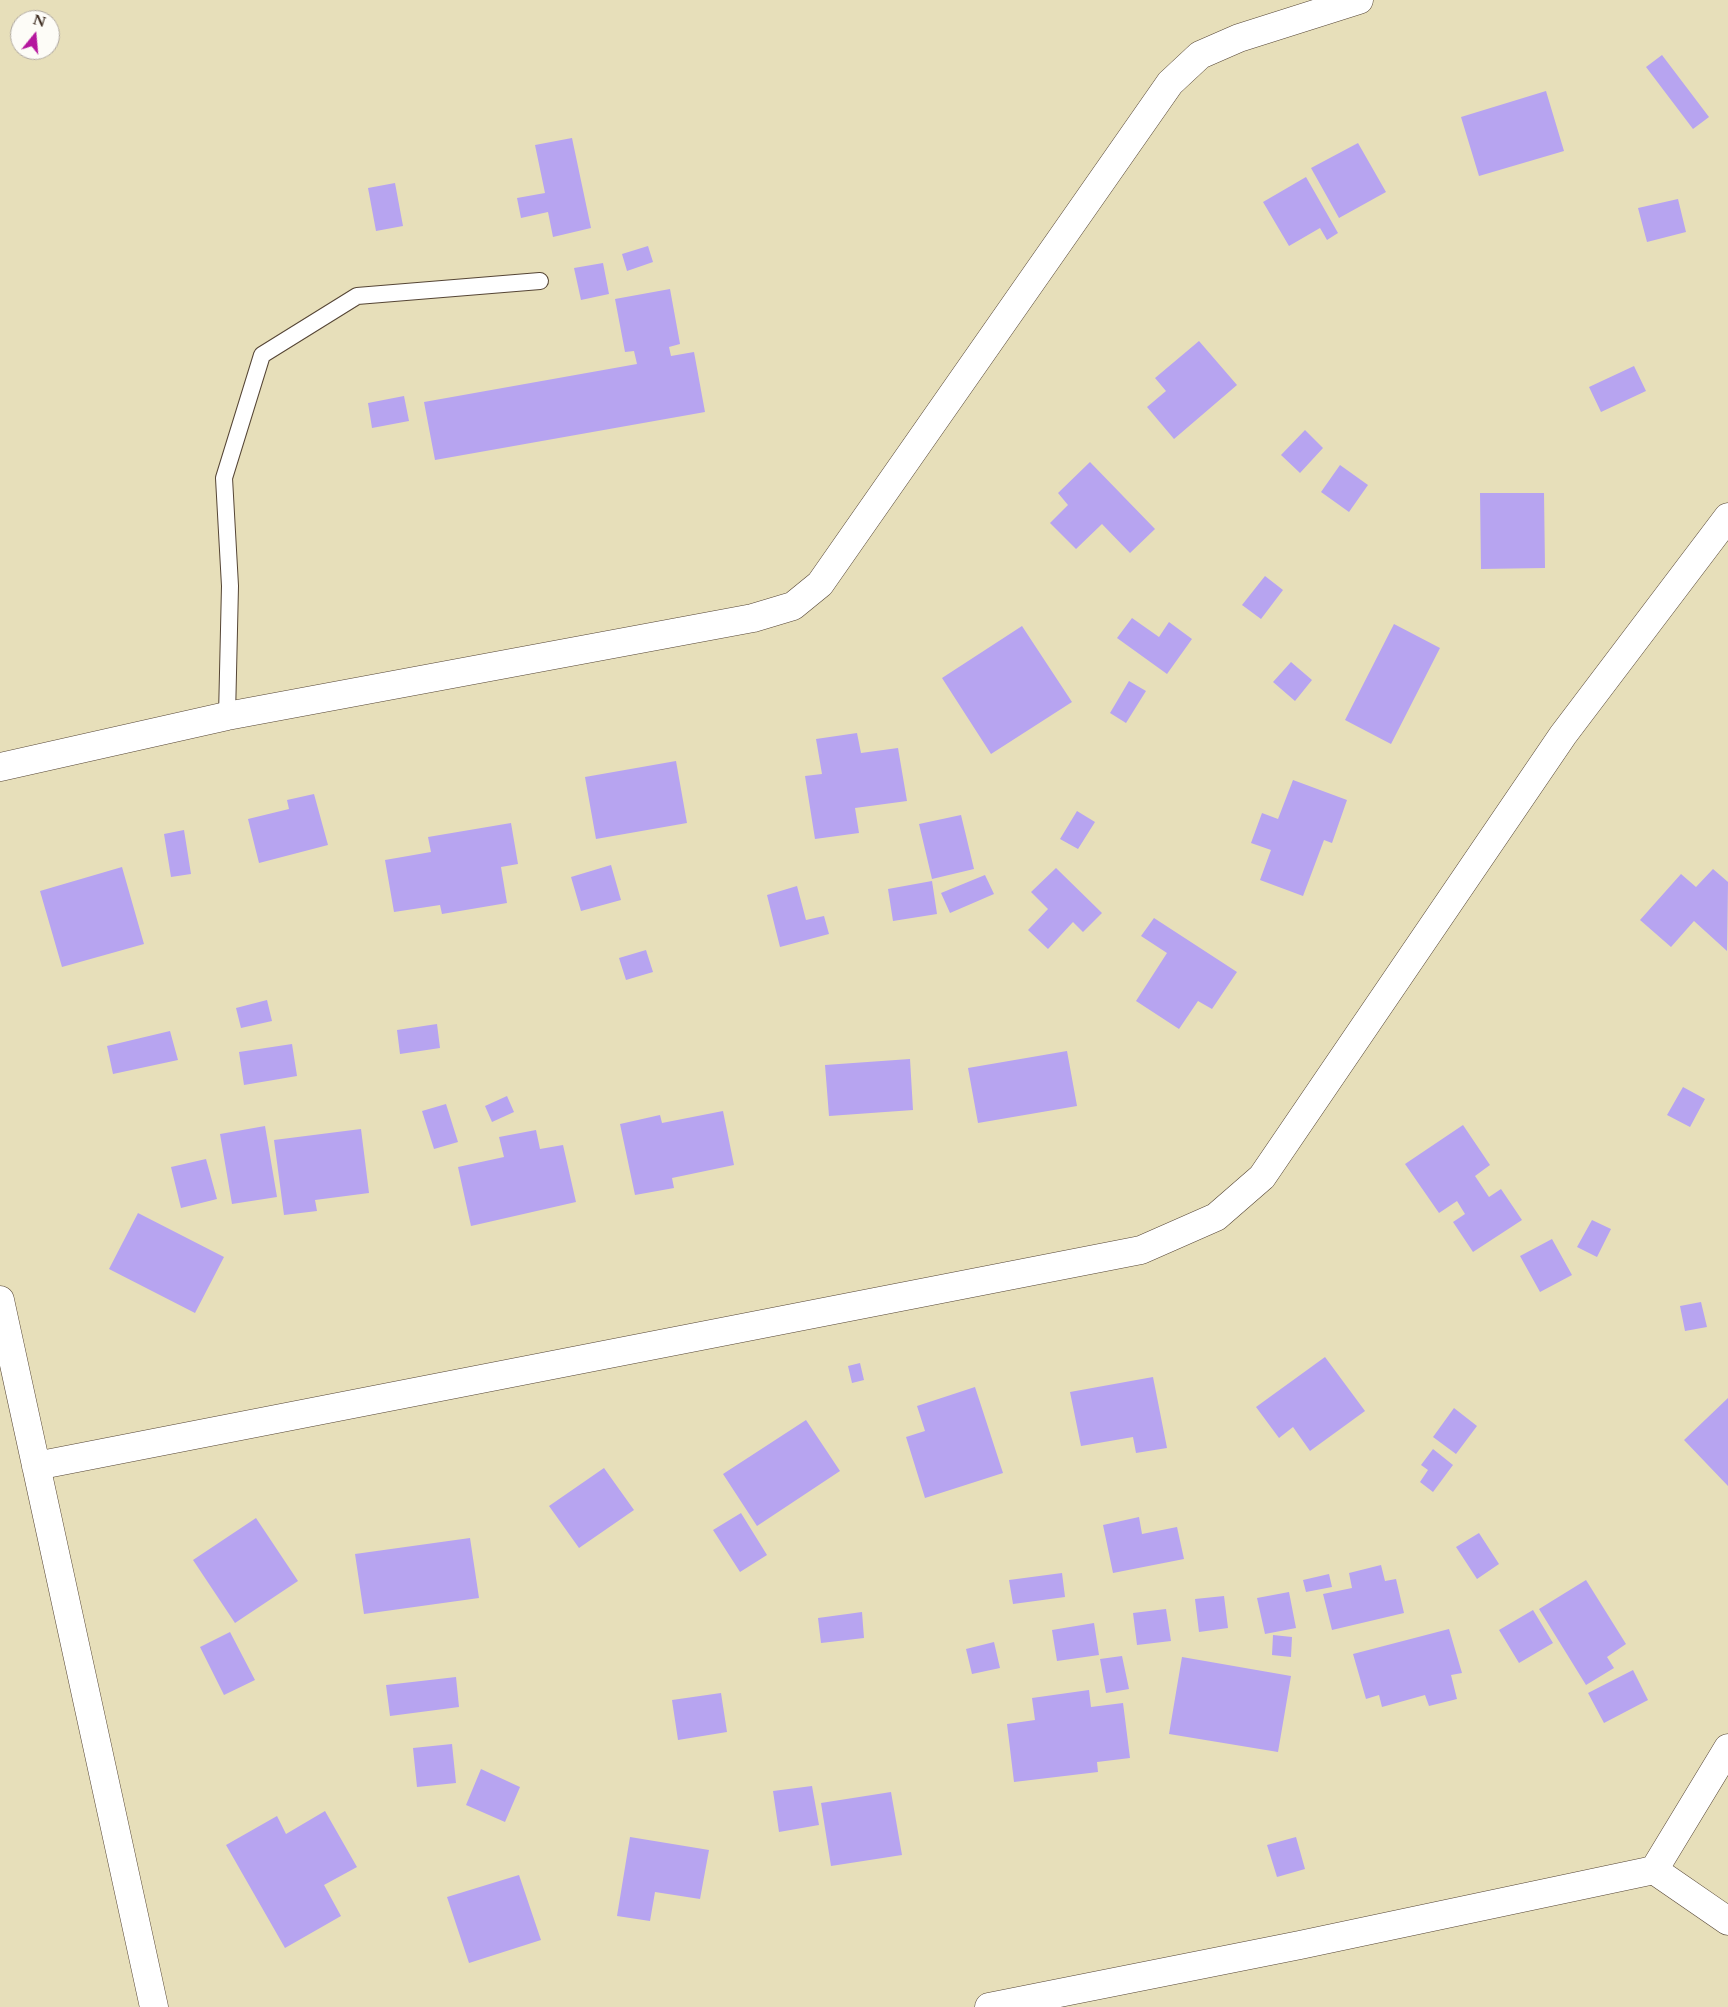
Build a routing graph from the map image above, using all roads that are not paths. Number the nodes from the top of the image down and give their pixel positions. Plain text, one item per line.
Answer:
1 (1359, 0) edge
2 (540, 281) dead end
3 (1728, 516) edge
4 (227, 716) junction
5 (0, 766) edge
6 (0, 1300) edge
7 (36, 1466) junction
8 (1728, 1748) edge
9 (1654, 1870) junction
10 (1728, 1920) edge
11 (154, 2007) edge
12 (988, 2007) edge

1 - 4 street
2 - 4 lane
3 - 7 street
4 - 5 street
6 - 7 street
7 - 11 street
8 - 9 street
9 - 10 street
9 - 12 street

